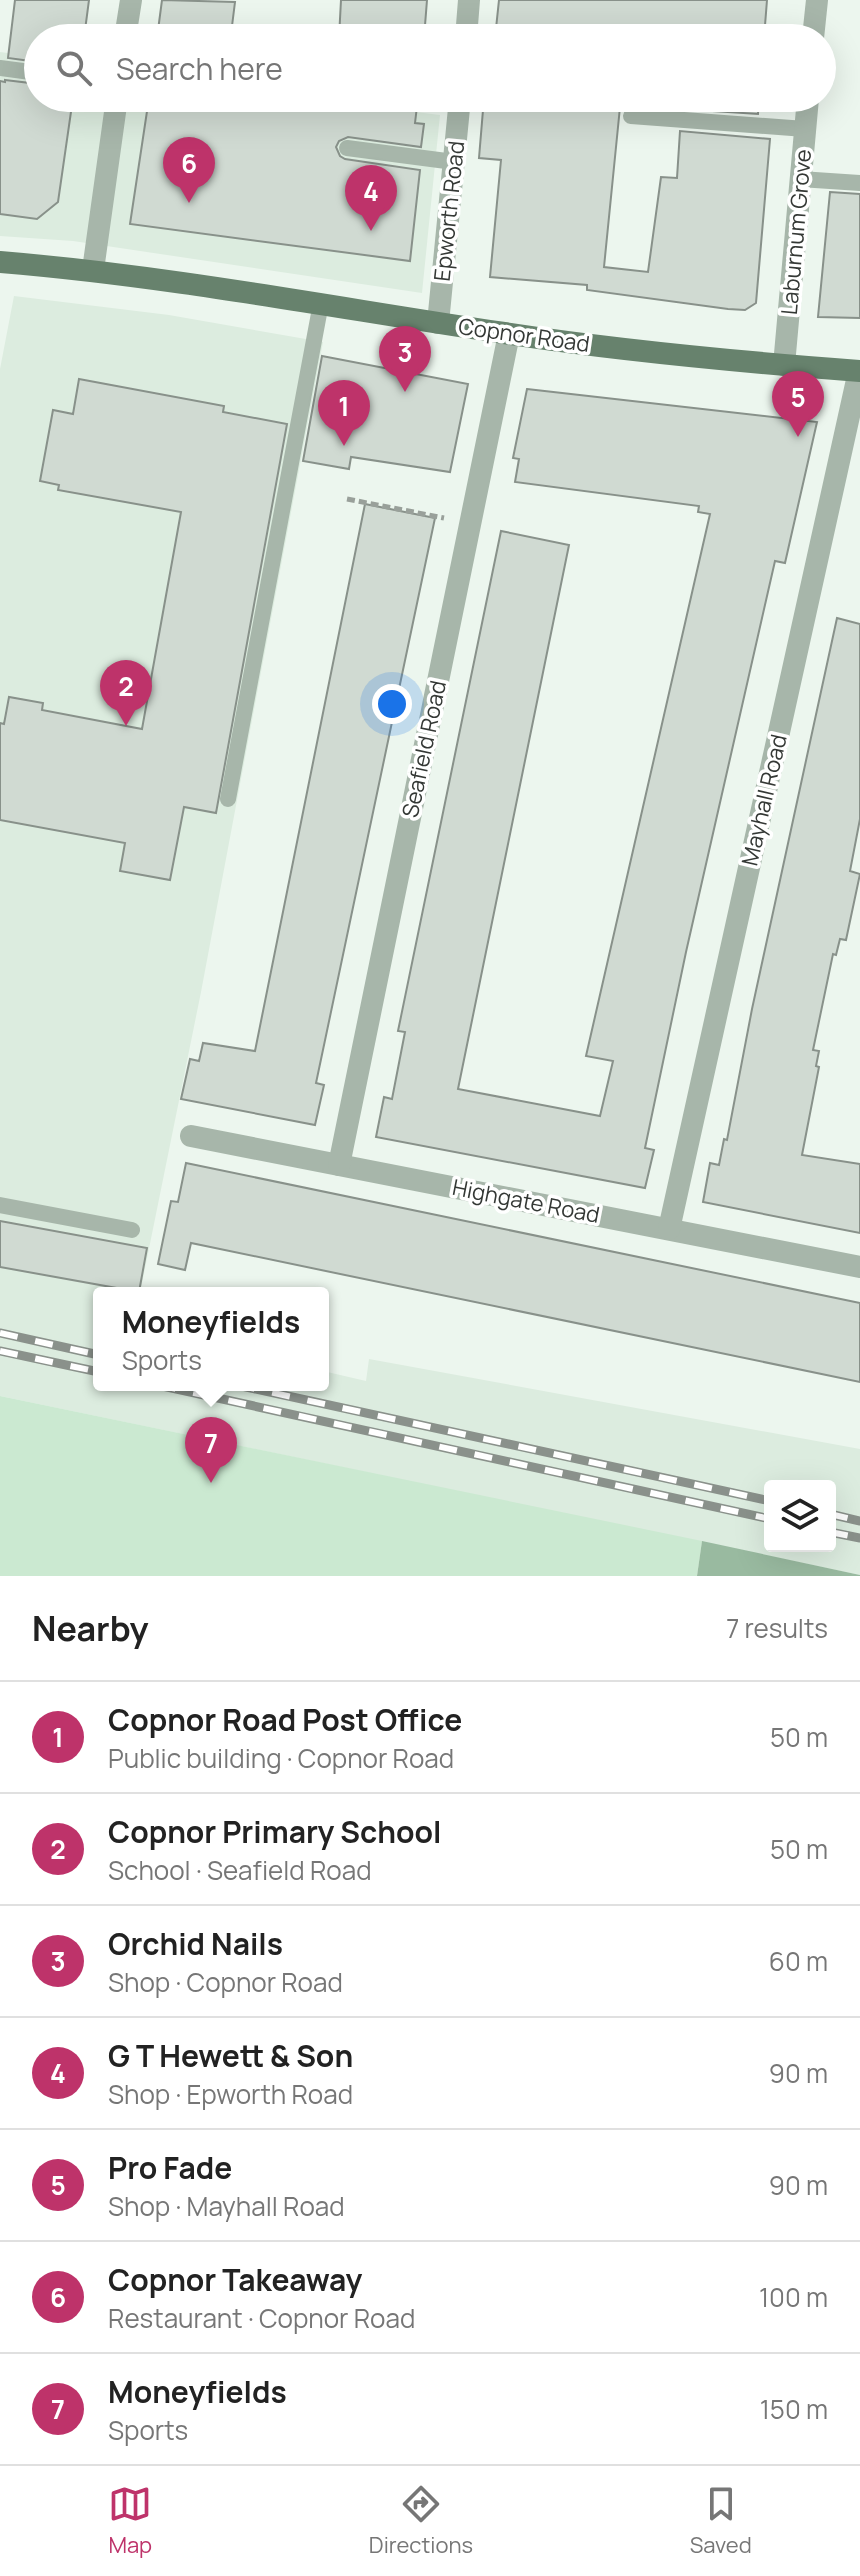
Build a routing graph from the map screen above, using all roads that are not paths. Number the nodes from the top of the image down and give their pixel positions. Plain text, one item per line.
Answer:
1 (131, 0) edge
2 (469, 0) edge
3 (817, 0) edge
4 (127, 24) edge
5 (467, 24) edge
6 (814, 24) edge
7 (0, 68) edge
8 (24, 71) edge
9 (115, 112) edge
10 (459, 112) edge
11 (807, 112) edge
12 (631, 116) dead end
13 (805, 129) junction
14 (347, 148) dead end
15 (454, 162) junction
16 (800, 179) junction
17 (860, 183) edge
18 (0, 262) edge
19 (93, 270) junction
20 (321, 303) junction
21 (438, 323) junction
22 (509, 334) junction
23 (784, 365) junction
24 (860, 371) edge
25 (228, 799) dead end
26 (191, 1136) dead end
27 (339, 1165) junction
28 (0, 1205) edge
29 (669, 1229) junction
30 (132, 1230) dead end
31 (860, 1267) edge

1 - 4 street
2 - 5 street
3 - 6 street
7 - 8 lane
9 - 19 street
10 - 15 street, Epworth Road
11 - 13 street, Laburnum Grove
12 - 13 lane
13 - 16 street, Laburnum Grove
14 - 15 lane
15 - 21 street, Epworth Road
16 - 17 lane
16 - 23 street, Laburnum Grove
18 - 19 main road, Copnor Road
19 - 20 main road, Copnor Road
20 - 21 main road, Copnor Road
20 - 25 lane
21 - 22 main road, Copnor Road
22 - 23 main road, Copnor Road
22 - 27 street, Seafield Road
23 - 24 main road, Copnor Road
24 - 29 street, Mayhall Road
26 - 27 street, Highgate Road
27 - 29 street, Highgate Road
28 - 30 lane
29 - 31 street, Highgate Road

